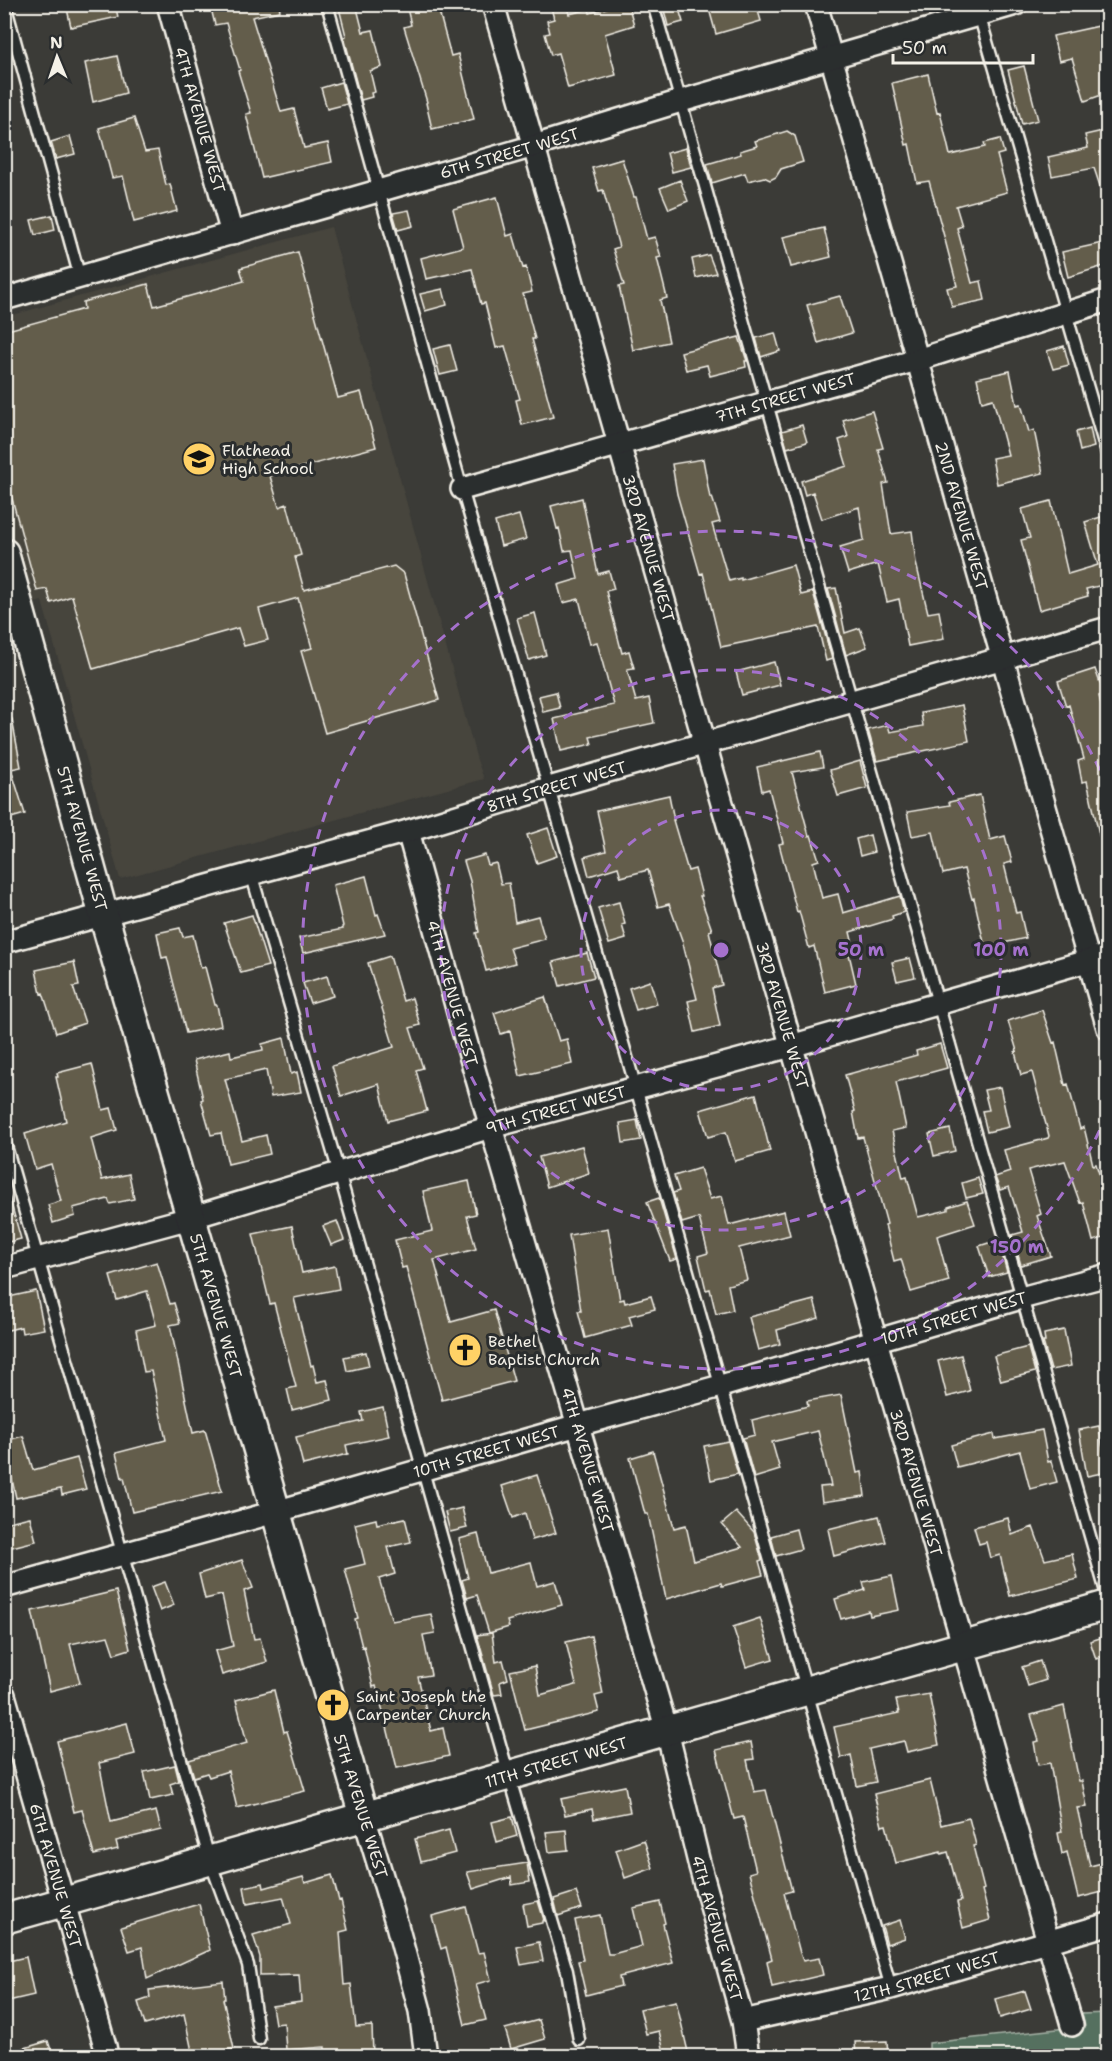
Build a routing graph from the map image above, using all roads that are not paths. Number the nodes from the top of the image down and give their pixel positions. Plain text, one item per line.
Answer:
1 (5, 4) edge
2 (168, 4) edge
3 (327, 4) edge
4 (493, 4) edge
5 (653, 4) edge
6 (816, 4) edge
7 (1016, 4) edge
8 (977, 10) edge
9 (831, 57) junction
10 (681, 101) junction
11 (534, 146) junction
12 (379, 190) junction
13 (232, 234) junction
14 (80, 278) junction
15 (4, 299) edge
16 (1107, 300) edge
17 (1066, 313) junction
18 (917, 360) junction
19 (767, 403) junction
20 (619, 444) junction
21 (1107, 457) edge
22 (462, 489) junction
23 (4, 553) edge
24 (14, 617) edge
25 (1107, 628) edge
26 (1002, 659) junction
27 (851, 702) junction
28 (705, 744) junction
29 (549, 788) junction
30 (408, 831) junction
31 (251, 873) junction
32 (104, 914) junction
33 (4, 942) edge
34 (1098, 957) edge
35 (938, 1003) junction
36 (1107, 1028) edge
37 (791, 1046) junction
38 (636, 1088) junction
39 (491, 1127) junction
40 (4, 1139) edge
41 (339, 1173) junction
42 (190, 1218) junction
43 (39, 1258) junction
44 (4, 1268) edge
45 (1107, 1275) edge
46 (1021, 1298) junction
47 (875, 1340) junction
48 (721, 1386) junction
49 (578, 1425) junction
50 (423, 1469) junction
51 (275, 1512) junction
52 (123, 1553) junction
53 (4, 1587) edge
54 (1107, 1599) edge
55 (1107, 1605) edge
56 (963, 1646) junction
57 (807, 1691) junction
58 (4, 1695) edge
59 (667, 1731) junction
60 (509, 1776) junction
61 (364, 1817) junction
62 (210, 1861) junction
63 (64, 1902) junction
64 (4, 1919) edge
65 (1107, 1924) edge
66 (1047, 1942) junction
67 (891, 1988) junction
68 (743, 2020) junction
69 (1072, 2025) dead end
70 (259, 2039) dead end
71 (579, 2040) dead end
72 (107, 2056) edge
73 (426, 2056) edge
74 (748, 2056) edge

1 - 14 lane
2 - 13 street, 4TH AVENUE WEST
3 - 12 lane
4 - 11 street, 3RD AVENUE WEST
5 - 10 lane
6 - 9 street, 2ND AVENUE WEST
7 - 8 street, 6TH STREET WEST
8 - 9 street, 6TH STREET WEST
8 - 17 lane
9 - 10 street, 6TH STREET WEST
9 - 18 street, 2ND AVENUE WEST
10 - 11 street, 6TH STREET WEST
10 - 19 lane
11 - 12 street, 6TH STREET WEST
11 - 20 street, 3RD AVENUE WEST
12 - 13 street, 6TH STREET WEST
12 - 22 lane
13 - 14 street, 6TH STREET WEST
14 - 15 street, 6TH STREET WEST
16 - 17 street, 7TH STREET WEST
17 - 18 street, 7TH STREET WEST
17 - 21 lane
18 - 19 street, 7TH STREET WEST
18 - 26 street, 2ND AVENUE WEST
19 - 20 street, 7TH STREET WEST
19 - 27 lane
20 - 22 street, 7TH STREET WEST
20 - 28 street, 3RD AVENUE WEST
22 - 29 lane
23 - 24 street, 5TH AVENUE WEST
24 - 32 street, 5TH AVENUE WEST
25 - 26 street, 8TH STREET WEST
26 - 27 street, 8TH STREET WEST
26 - 34 street, 2ND AVENUE WEST
27 - 28 street, 8TH STREET WEST
27 - 35 lane
28 - 29 street, 8TH STREET WEST
28 - 37 street, 3RD AVENUE WEST
29 - 30 street, 8TH STREET WEST
29 - 38 lane
30 - 31 street, 8TH STREET WEST
30 - 39 street, 4TH AVENUE WEST
31 - 32 street, 8TH STREET WEST
31 - 41 lane
32 - 33 street, 8TH STREET WEST
32 - 42 street, 5TH AVENUE WEST
34 - 35 street, 9TH STREET WEST
34 - 36 street, 2ND AVENUE WEST
35 - 37 street, 9TH STREET WEST
35 - 46 lane
37 - 38 street, 9TH STREET WEST
37 - 47 street, 3RD AVENUE WEST
38 - 39 street, 9TH STREET WEST
38 - 48 lane
39 - 41 street, 9TH STREET WEST
39 - 49 street, 4TH AVENUE WEST
40 - 43 lane
41 - 42 street, 9TH STREET WEST
41 - 50 lane
42 - 43 street, 9TH STREET WEST
42 - 51 street, 5TH AVENUE WEST
43 - 44 street, 9TH STREET WEST
43 - 52 lane
45 - 46 street, 10TH STREET WEST
46 - 47 street, 10TH STREET WEST
46 - 54 lane
47 - 48 street, 10TH STREET WEST
47 - 56 street, 3RD AVENUE WEST
48 - 49 street, 10TH STREET WEST
48 - 57 lane
49 - 50 street, 10TH STREET WEST
49 - 59 street, 4TH AVENUE WEST
50 - 51 street, 10TH STREET WEST
50 - 60 lane
51 - 52 street, 10TH STREET WEST
51 - 61 street, 5TH AVENUE WEST
52 - 53 street, 10TH STREET WEST
52 - 62 lane
55 - 56 street, 11TH STREET WEST
56 - 57 street, 11TH STREET WEST
56 - 66 street, 3RD AVENUE WEST
57 - 59 street, 11TH STREET WEST
57 - 67 lane
58 - 63 street, 6TH AVENUE WEST
59 - 60 street, 11TH STREET WEST
59 - 68 street, 4TH AVENUE WEST
60 - 61 street, 11TH STREET WEST
60 - 71 lane
61 - 62 street, 11TH STREET WEST
61 - 73 street, 5TH AVENUE WEST
62 - 63 street, 11TH STREET WEST
62 - 70 lane
63 - 64 street, 11TH STREET WEST
63 - 72 street, 6TH AVENUE WEST
65 - 66 street, 12TH STREET WEST
66 - 67 street, 12TH STREET WEST
66 - 69 street, 3RD AVENUE WEST
67 - 68 street, 12TH STREET WEST
68 - 74 street, 4TH AVENUE WEST

